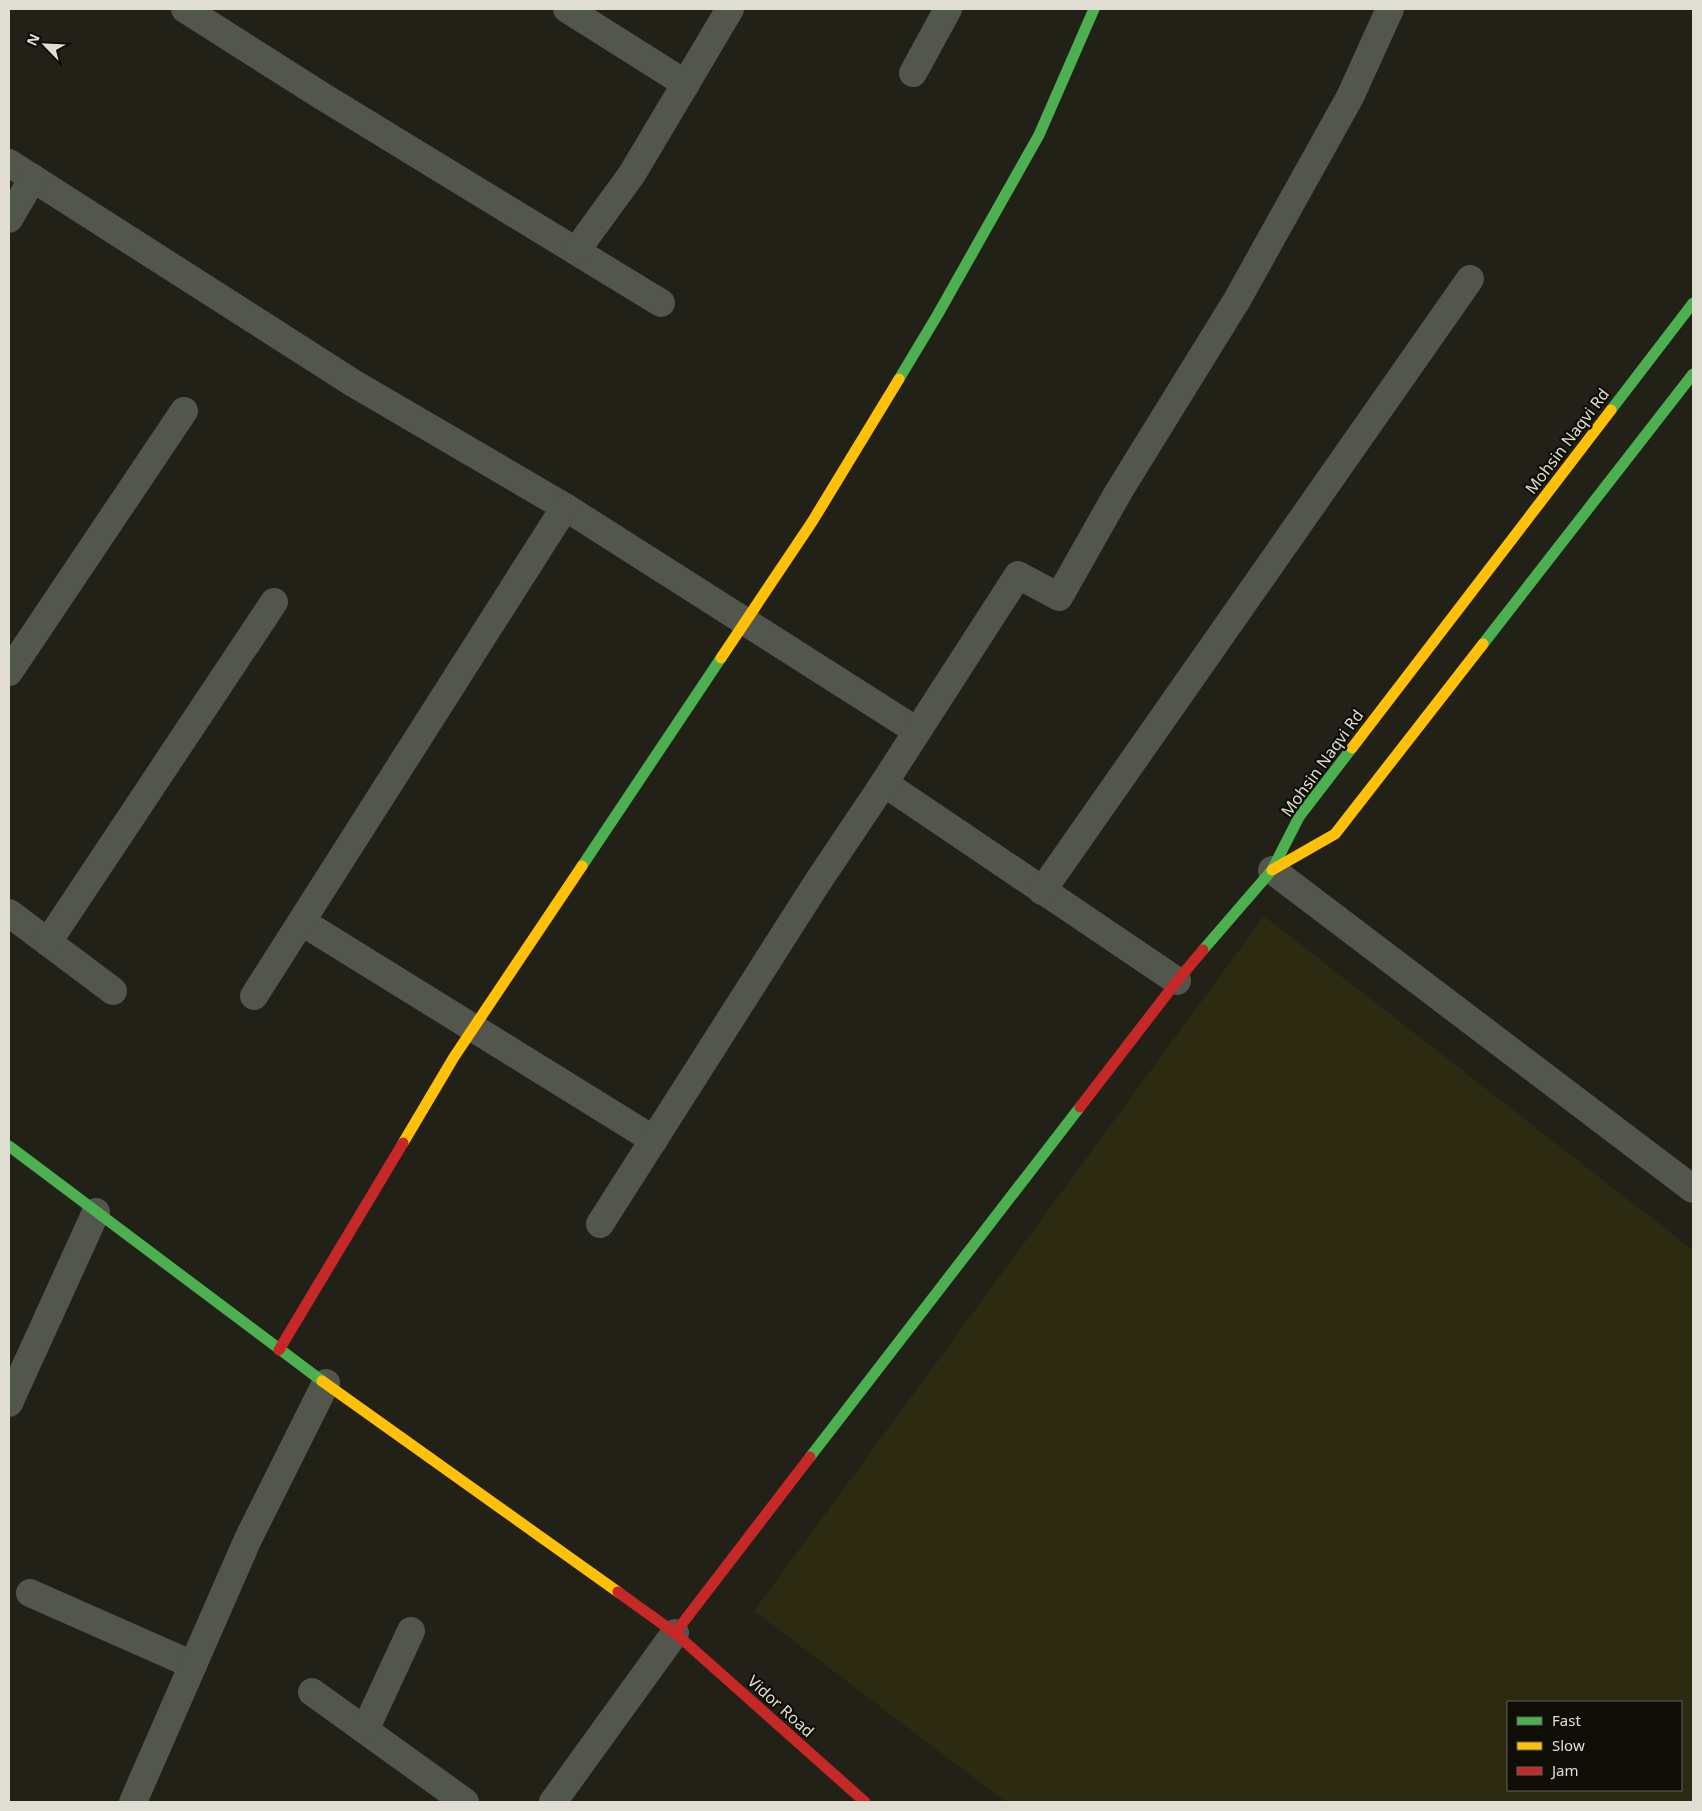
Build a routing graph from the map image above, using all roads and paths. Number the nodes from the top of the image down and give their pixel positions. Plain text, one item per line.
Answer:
1 (185, 9) edge
2 (567, 9) edge
3 (730, 9) edge
4 (948, 9) edge
5 (1094, 9) edge
6 (1390, 9) edge
7 (913, 73) dead end
8 (686, 84) junction
9 (9, 163) edge
10 (34, 178) junction
11 (9, 219) edge
12 (576, 251) junction
13 (1470, 279) dead end
14 (661, 303) dead end
15 (1693, 303) edge
16 (1693, 374) edge
17 (184, 411) dead end
18 (565, 507) junction
19 (274, 602) dead end
20 (745, 622) junction
21 (9, 672) edge
22 (917, 731) junction
23 (884, 783) junction
24 (1272, 870) junction
25 (1042, 891) junction
26 (9, 914) edge
27 (302, 922) junction
28 (48, 942) junction
29 (1177, 981) junction
30 (113, 991) dead end
31 (254, 996) dead end
32 (473, 1028) junction
33 (654, 1140) junction
34 (9, 1146) edge
35 (1693, 1189) edge
36 (96, 1212) junction
37 (600, 1224) dead end
38 (279, 1350) junction
39 (326, 1383) junction
40 (9, 1403) edge
41 (30, 1593) dead end
42 (411, 1631) dead end
43 (675, 1633) junction
44 (193, 1665) junction
45 (312, 1692) dead end
46 (365, 1730) junction
47 (133, 1802) edge
48 (465, 1802) edge
49 (553, 1802) edge
50 (865, 1802) edge

1 - 12 street
2 - 8 street
3 - 8 street
4 - 7 street
5 - 20 street
6 - 22 street
8 - 12 street
9 - 10 street
10 - 11 street
10 - 18 street
12 - 14 street
13 - 25 street
15 - 24 street, Mohsin Naqvi Rd
16 - 24 street
17 - 21 street
18 - 20 street
18 - 27 street
19 - 28 street
20 - 22 street
20 - 32 street
22 - 23 street
23 - 25 street
23 - 33 street
24 - 29 street
24 - 35 street
25 - 29 street
26 - 28 street
27 - 31 street
27 - 32 street
28 - 30 street
29 - 43 street
32 - 33 street
32 - 38 street
33 - 37 street
34 - 36 street, Vidor Road
36 - 38 street, Vidor Road
36 - 40 street
38 - 39 street, Vidor Road
39 - 43 street, Vidor Road
39 - 44 street
41 - 44 street
42 - 46 street
43 - 49 street
43 - 50 street, Vidor Road
44 - 47 street
45 - 46 street
46 - 48 street

